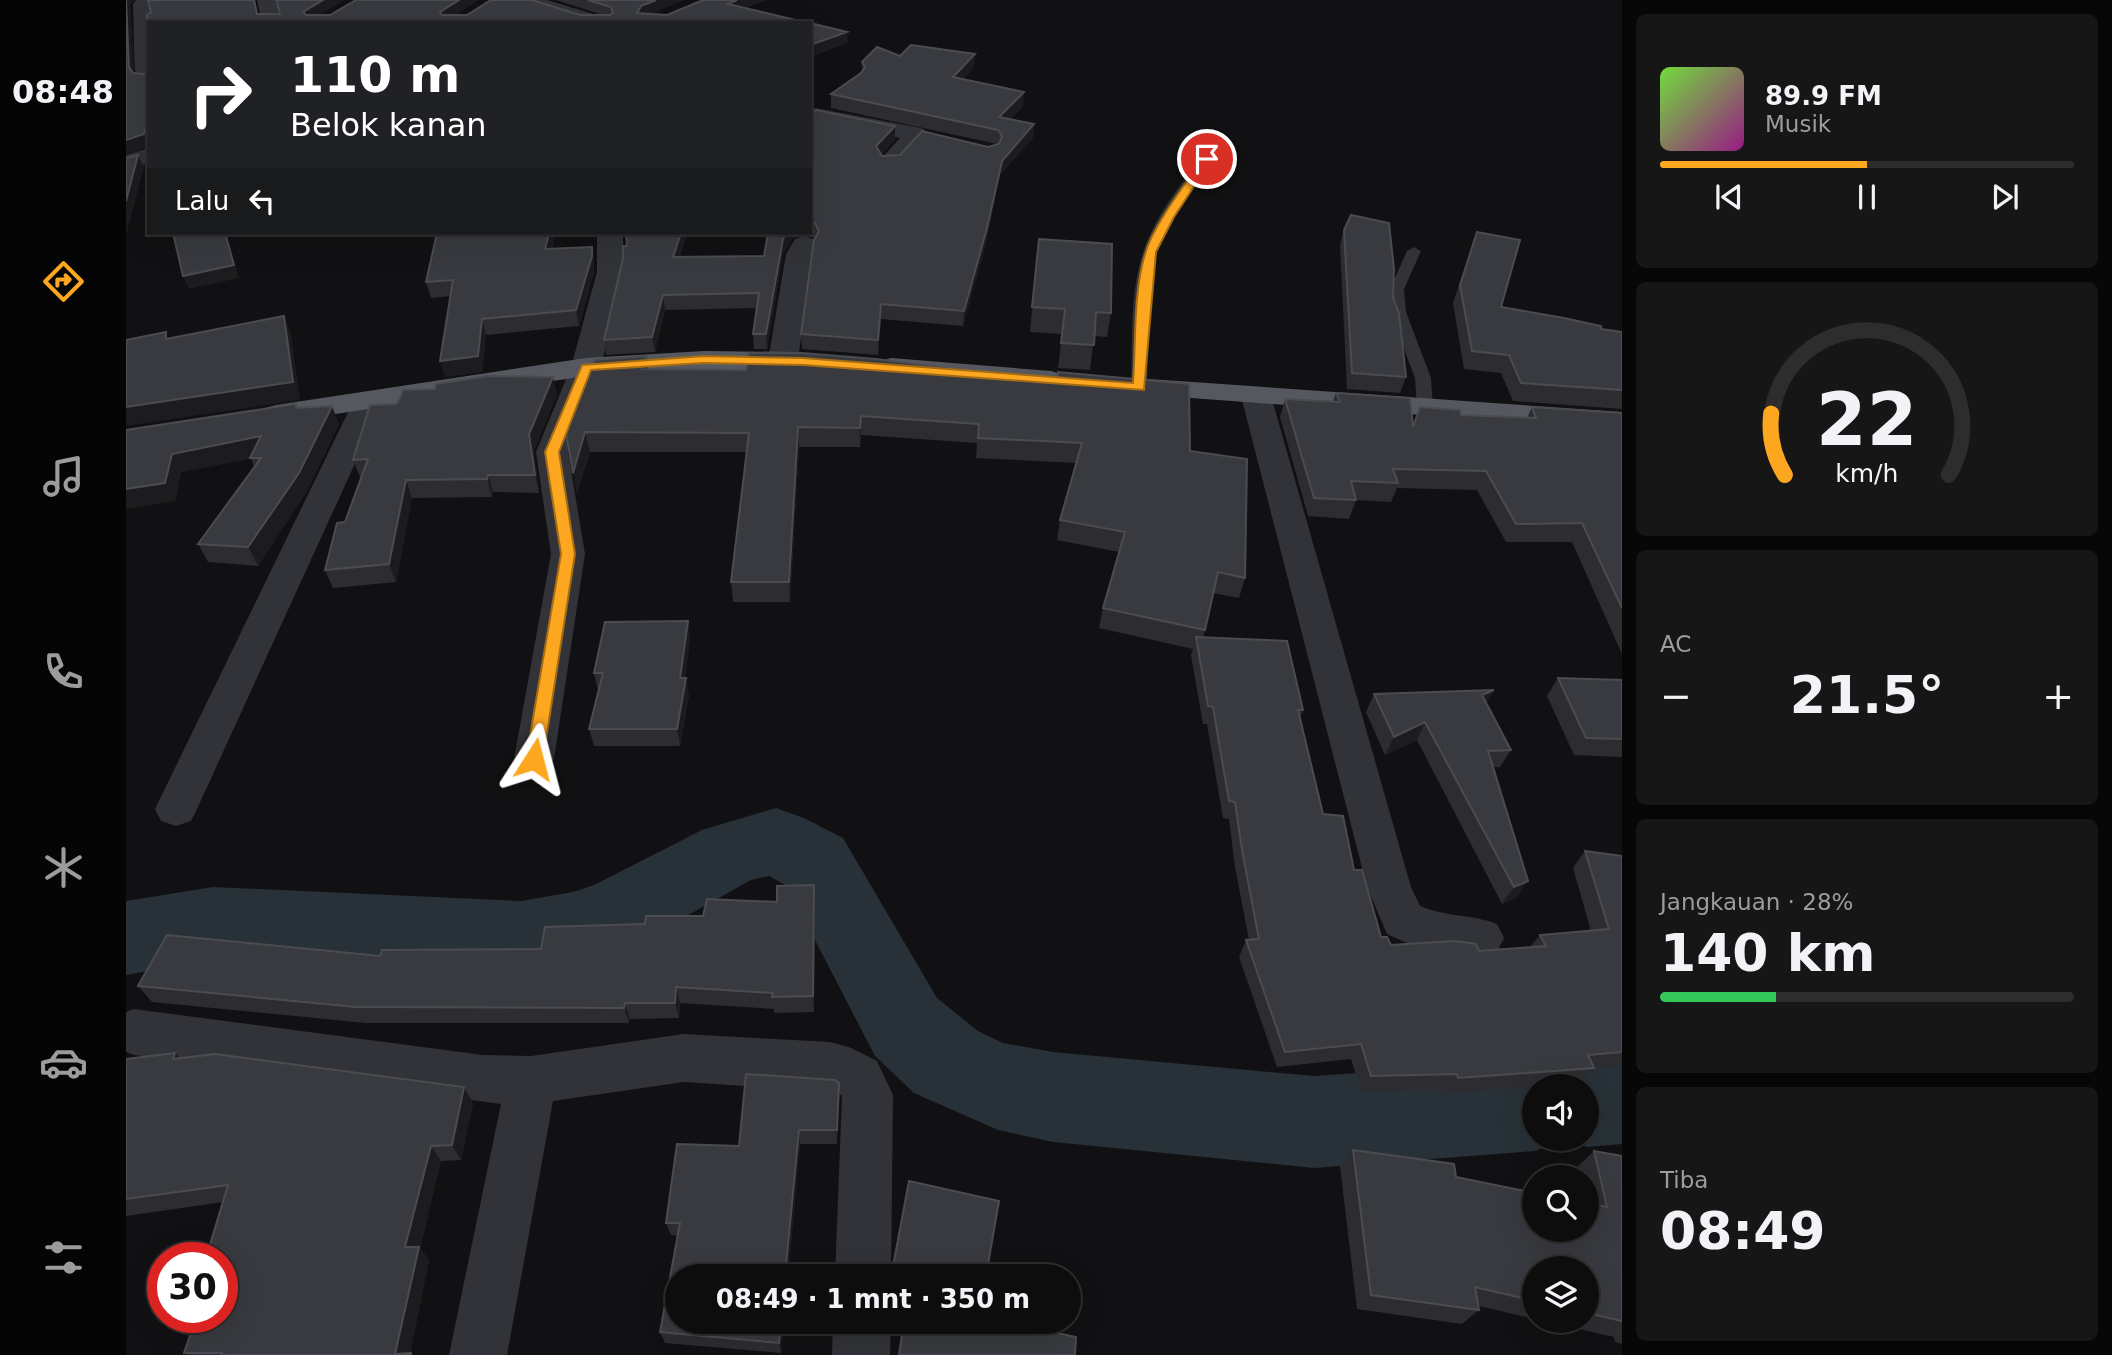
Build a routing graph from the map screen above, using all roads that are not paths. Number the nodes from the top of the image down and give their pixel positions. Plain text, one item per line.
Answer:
1 (266, 0) edge
2 (528, 0) edge
3 (590, 0) edge
4 (142, 4) dead end
5 (568, 10) junction
6 (271, 21) edge
7 (598, 21) edge
8 (140, 79) edge
9 (816, 107) edge
10 (916, 134) junction
11 (1222, 137) dead end
12 (940, 139) edge
13 (147, 156) edge
14 (890, 162) edge
15 (126, 163) edge
16 (610, 235) edge
17 (804, 244) dead end
18 (1414, 251) dead end
19 (783, 361) junction
20 (828, 363) edge
21 (866, 365) edge
22 (586, 367) junction
23 (1112, 385) junction
24 (1256, 396) junction
25 (369, 400) junction
26 (1425, 408) junction
27 (254, 418) edge
28 (1622, 421) edge
29 (534, 759) dead end
30 (176, 809) dead end
31 (1481, 938) dead end
32 (134, 1032) dead end
33 (531, 1080) junction
34 (863, 1264) edge
35 (862, 1334) edge
36 (478, 1355) edge
37 (861, 1355) edge

1 - 6 street
2 - 5 street
3 - 5 street
4 - 8 street
5 - 7 street
9 - 10 street
10 - 12 street
10 - 14 street
11 - 23 lane
13 - 15 street
16 - 22 street
17 - 19 street
18 - 26 lane
19 - 20 highway
19 - 22 highway
21 - 23 highway
22 - 25 highway
22 - 29 street
23 - 24 highway
24 - 26 highway
24 - 31 street
25 - 27 highway
25 - 30 street
26 - 28 highway
32 - 33 street
33 - 34 street
33 - 36 street
35 - 37 street

